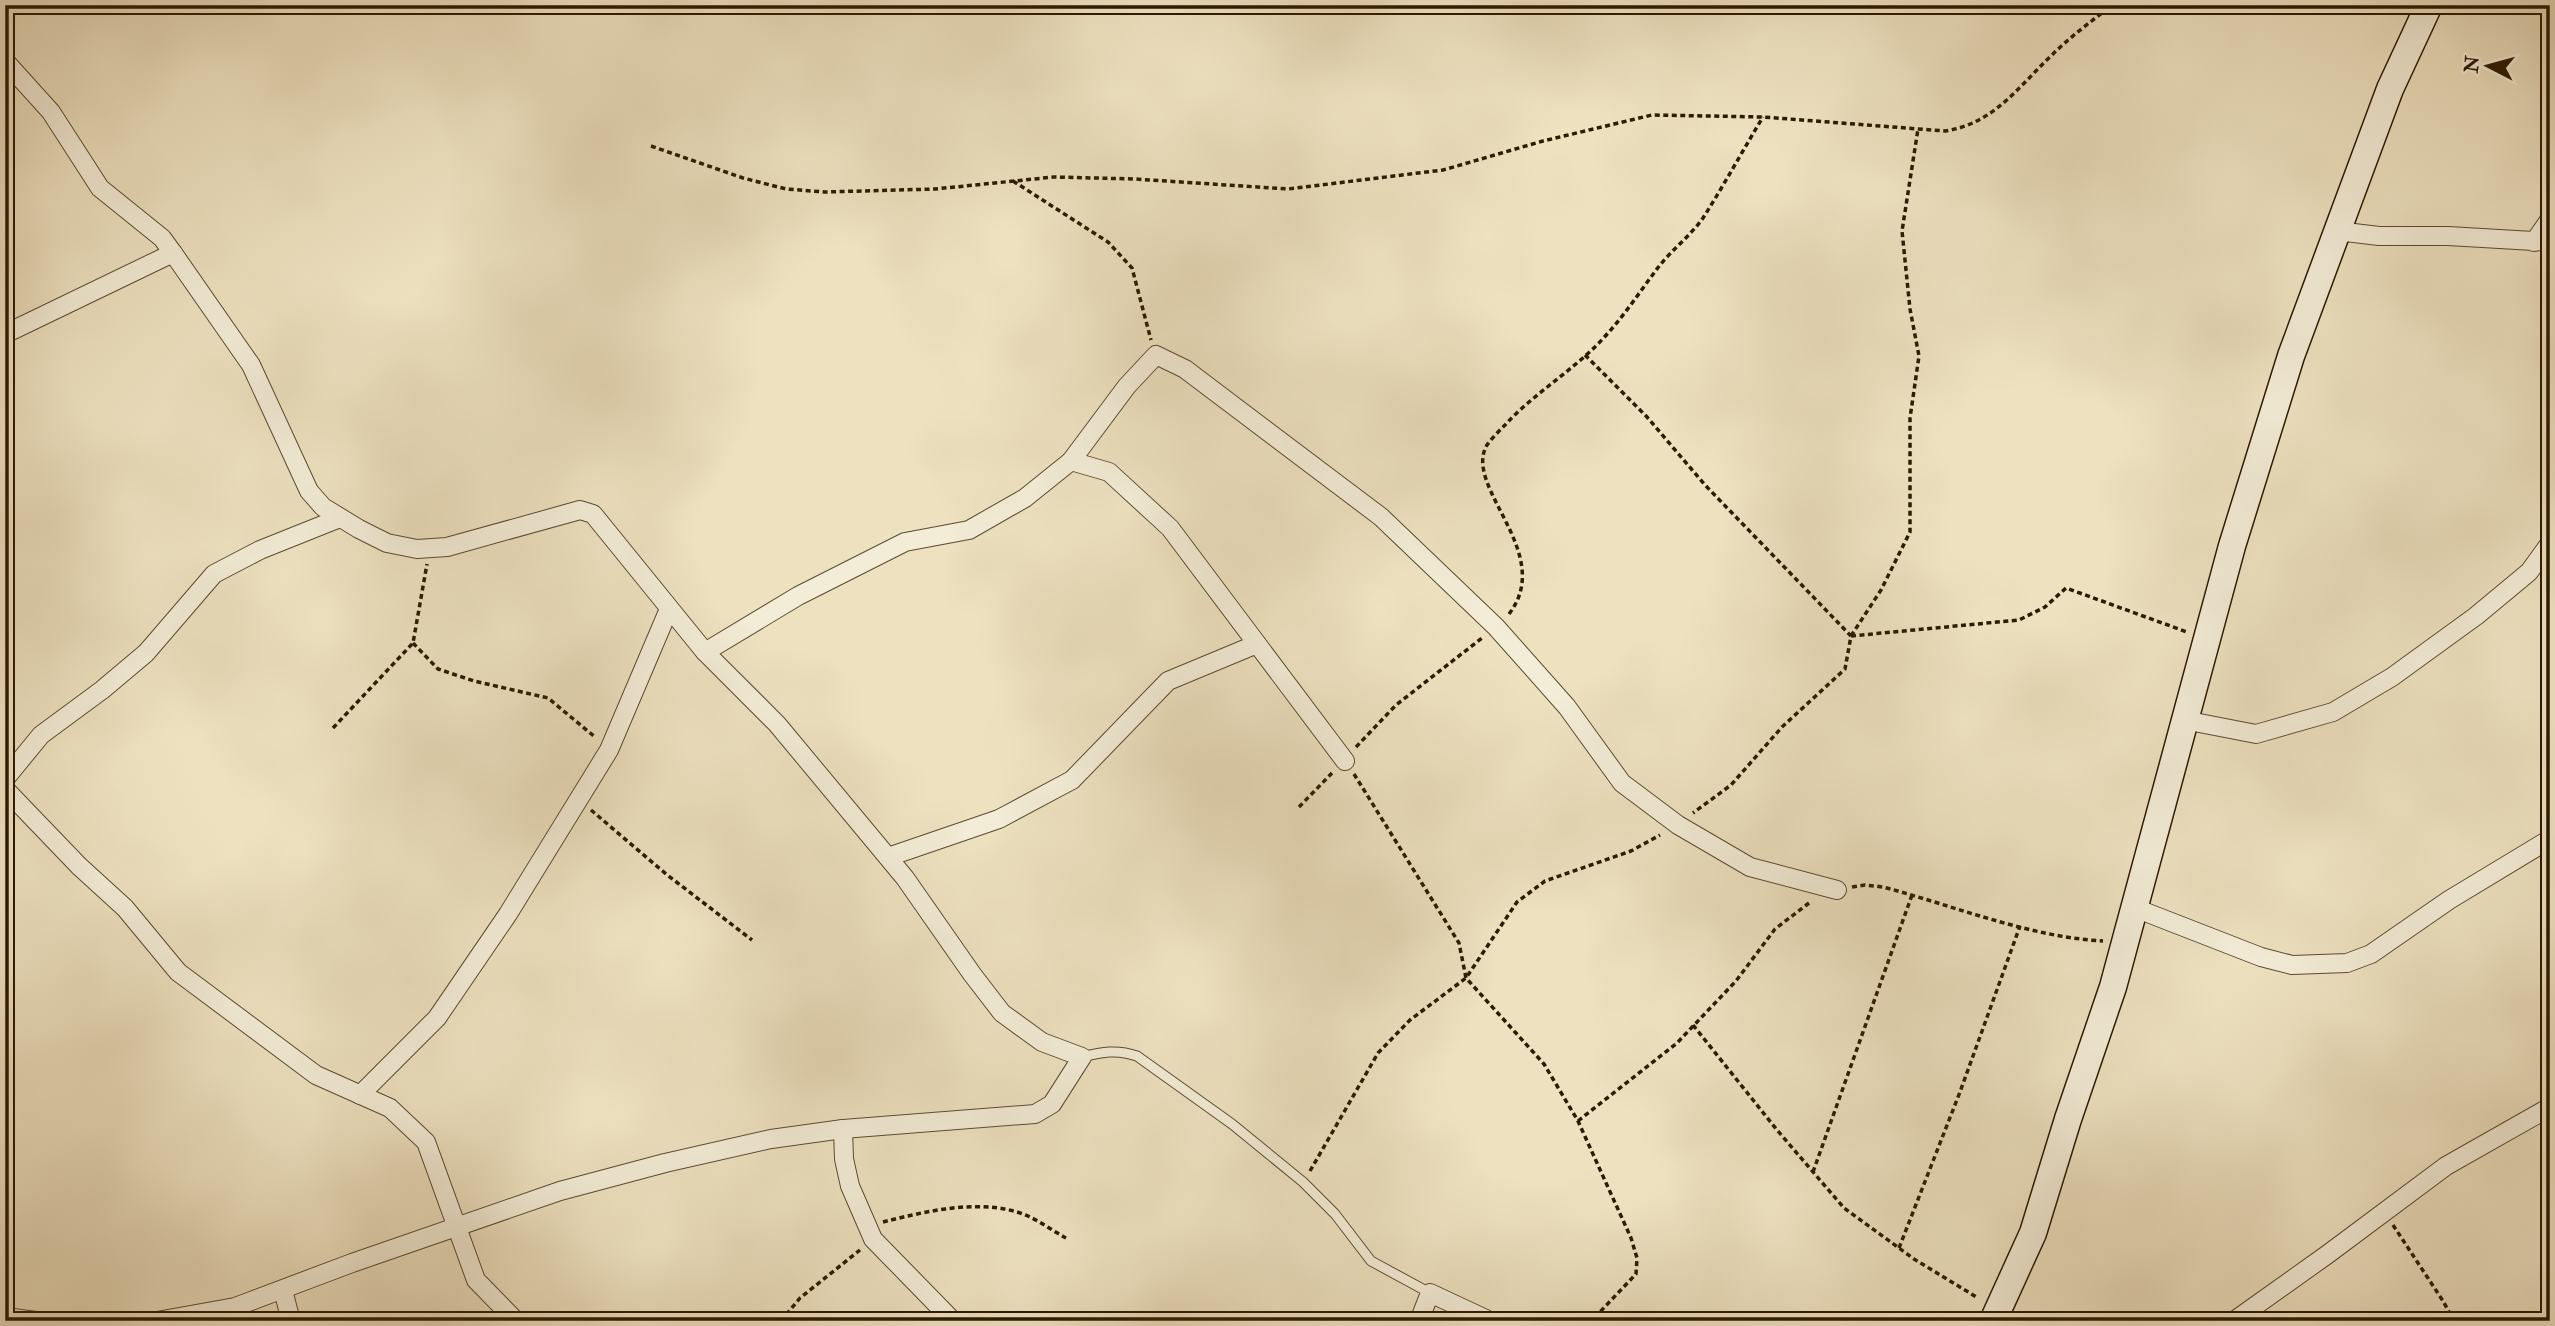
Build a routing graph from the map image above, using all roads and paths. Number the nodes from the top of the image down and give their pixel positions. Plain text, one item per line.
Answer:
1 (2112, 5) edge
2 (2429, 5) edge
3 (5, 61) edge
4 (1763, 117) junction
5 (1918, 129) junction
6 (651, 146) dead end
7 (1013, 181) junction
8 (2550, 219) edge
9 (2337, 231) junction
10 (2542, 242) edge
11 (173, 253) junction
12 (5, 334) edge
13 (1156, 355) junction
14 (1585, 355) junction
15 (1070, 461) junction
16 (340, 518) junction
17 (2550, 542) edge
18 (430, 548) junction
19 (669, 609) junction
20 (1496, 627) junction
21 (1851, 636) junction
22 (2206, 640) junction
23 (413, 643) junction
24 (1257, 644) junction
25 (705, 652) junction
26 (2184, 720) junction
27 (333, 728) dead end
28 (610, 750) junction
29 (1345, 761) junction
30 (5, 779) edge
31 (5, 789) edge
32 (578, 800) junction
33 (1299, 807) dead end
34 (1678, 825) junction
35 (2550, 839) edge
36 (888, 857) junction
37 (1837, 890) junction
38 (1912, 895) junction
39 (2135, 908) junction
40 (2020, 926) junction
41 (752, 940) dead end
42 (2125, 943) junction
43 (1466, 978) junction
44 (1693, 1025) junction
45 (1082, 1057) junction
46 (360, 1095) junction
47 (2550, 1107) edge
48 (1578, 1121) junction
49 (843, 1129) junction
50 (1813, 1171) junction
51 (1303, 1182) junction
52 (2383, 1212) junction
53 (457, 1227) junction
54 (870, 1233) junction
55 (1066, 1238) dead end
56 (1899, 1248) junction
57 (282, 1290) junction
58 (1430, 1293) junction
59 (1995, 1315) edge
60 (5, 1317) edge
61 (36, 1321) edge
62 (157, 1321) edge
63 (291, 1321) edge
64 (516, 1321) edge
65 (781, 1321) edge
66 (953, 1321) edge
67 (1419, 1321) edge
68 (1490, 1321) edge
69 (1595, 1321) edge
70 (2234, 1321) edge
71 (2454, 1321) edge

1 - 5 path
2 - 9 main road
3 - 11 street
4 - 5 path
4 - 7 path
4 - 14 path
5 - 21 path
6 - 7 path
7 - 13 path
8 - 10 street
9 - 10 street
9 - 22 main road
11 - 12 street
11 - 16 street
13 - 15 street
13 - 20 street
14 - 20 path
14 - 21 path
15 - 24 street
15 - 25 street
16 - 18 street
16 - 30 street
17 - 26 street
18 - 19 street
18 - 23 path
19 - 25 street
19 - 28 street
20 - 29 path
20 - 34 street
21 - 22 path
21 - 34 path
22 - 26 main road
23 - 27 path
23 - 28 path
24 - 29 street
24 - 36 street
25 - 36 street
26 - 39 main road
28 - 32 street
29 - 33 path
29 - 43 path
31 - 46 street
32 - 41 path
32 - 46 street
34 - 37 street
34 - 43 path
35 - 39 street
36 - 45 street
37 - 38 path
37 - 44 path
38 - 40 path
38 - 50 path
39 - 42 main road
40 - 42 path
40 - 56 path
42 - 59 main road
43 - 48 path
43 - 51 path
44 - 48 path
44 - 50 path
45 - 49 street
45 - 51 lane
46 - 53 street
47 - 52 street
48 - 69 path
49 - 53 street
49 - 54 street
50 - 56 path
51 - 58 lane
52 - 70 street
52 - 71 path
53 - 57 street
53 - 64 street
54 - 55 path
54 - 65 path
54 - 66 street
56 - 59 path
57 - 62 street
57 - 63 street
58 - 67 street
58 - 68 street
60 - 61 street

